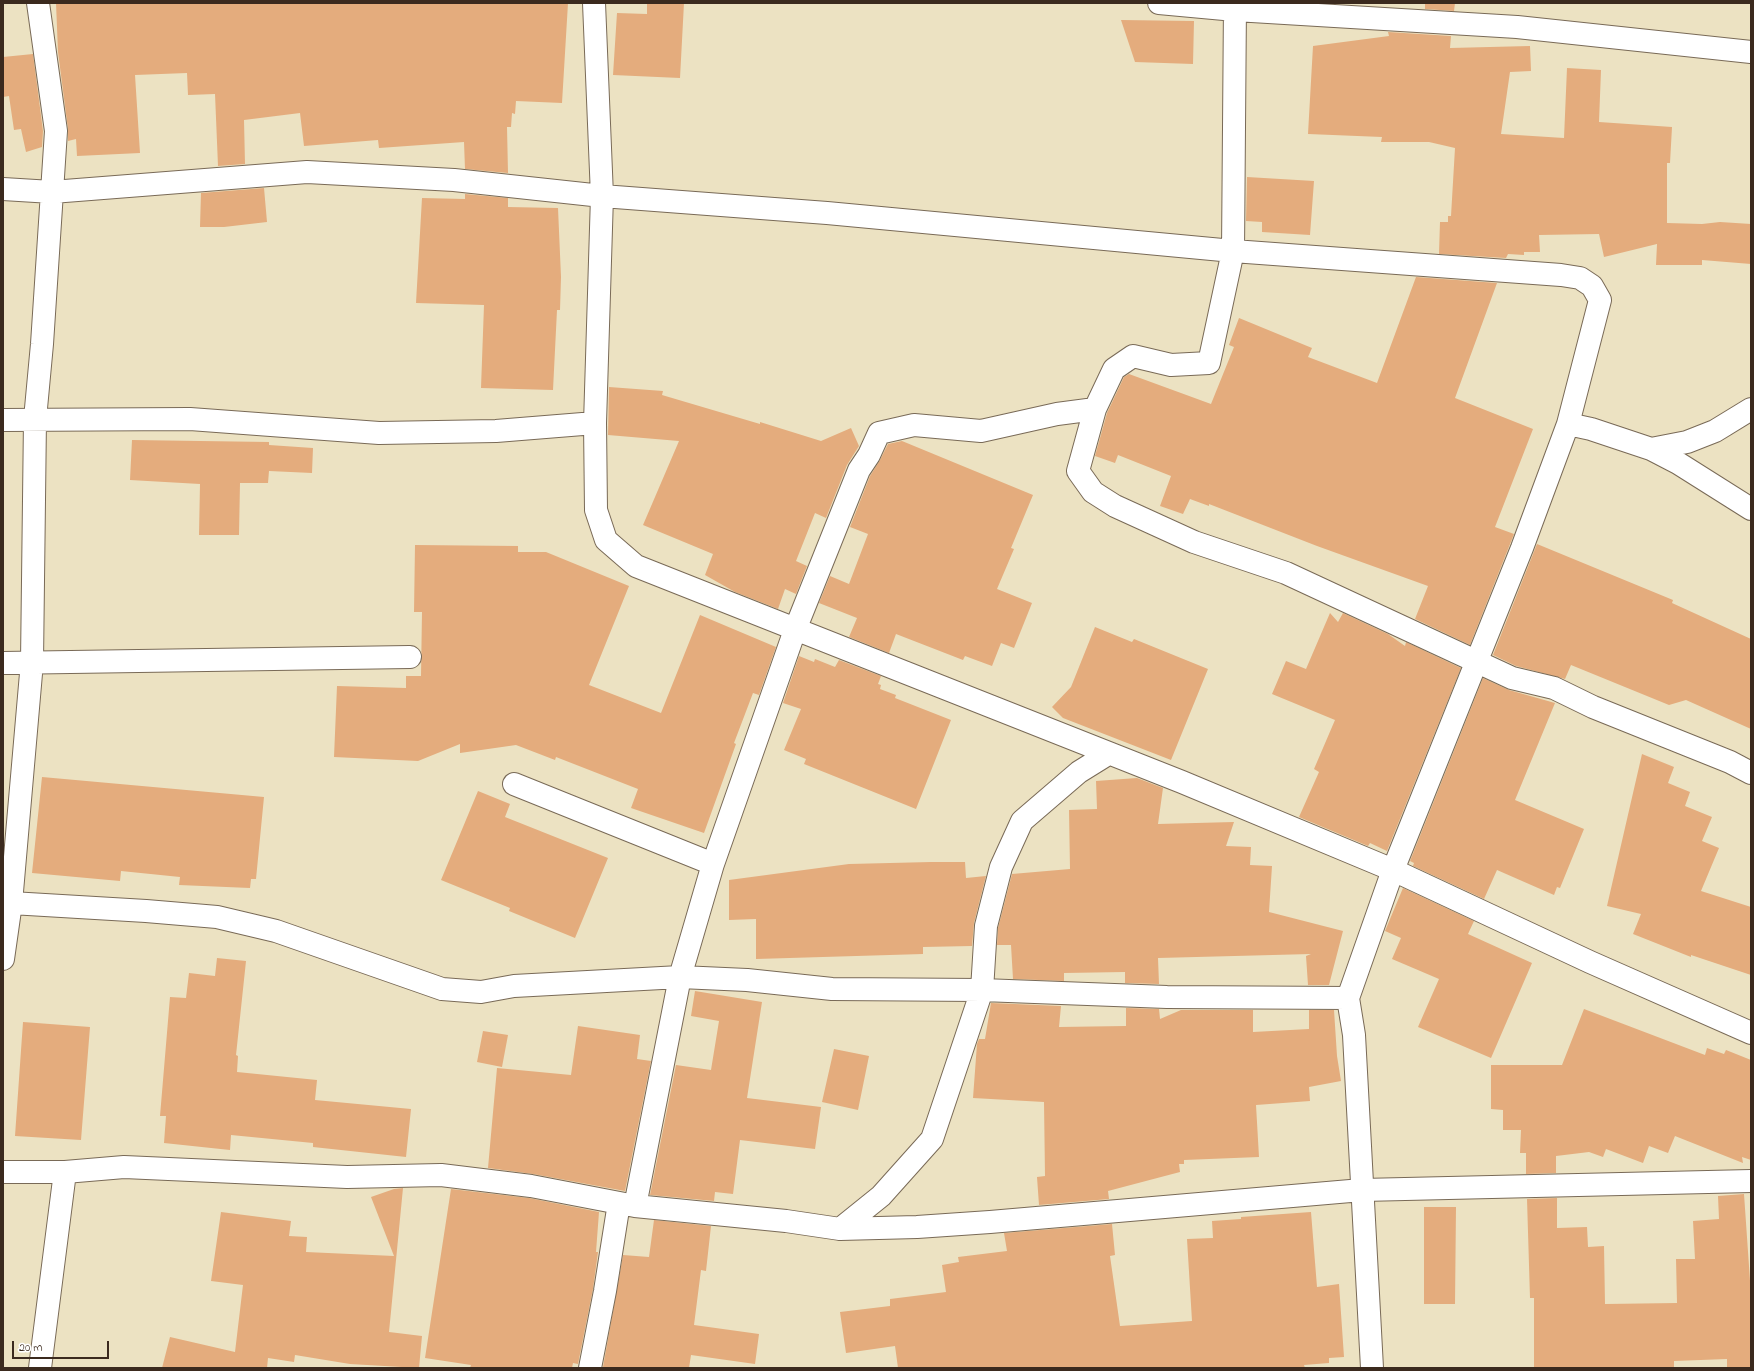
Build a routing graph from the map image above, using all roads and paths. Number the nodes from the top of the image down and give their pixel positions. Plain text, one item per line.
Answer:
1 (38, 3) edge
2 (594, 3) edge
3 (1159, 3) edge
4 (1235, 7) edge
5 (1751, 52) edge
6 (3, 189) edge
7 (52, 192) junction
8 (602, 196) junction
9 (1233, 251) junction
10 (1095, 409) junction
11 (1751, 409) edge
12 (35, 419) junction
13 (3, 420) edge
14 (596, 423) junction
15 (1568, 424) junction
16 (1651, 449) junction
17 (1751, 509) edge
18 (795, 630) junction
19 (410, 657) dead end
20 (1476, 660) junction
21 (32, 662) junction
22 (3, 663) edge
23 (1108, 754) junction
24 (1751, 773) edge
25 (514, 784) dead end
26 (712, 864) junction
27 (1393, 870) junction
28 (7, 903) edge
29 (3, 959) edge
30 (680, 977) junction
31 (982, 990) junction
32 (1348, 998) junction
33 (1751, 1033) edge
34 (3, 1172) edge
35 (65, 1172) junction
36 (1751, 1181) edge
37 (1362, 1190) junction
38 (627, 1204) junction
39 (840, 1228) junction
40 (40, 1368) edge
41 (590, 1368) edge
42 (1372, 1368) edge

1 - 7 street
2 - 8 street
3 - 4 street
4 - 5 street
4 - 9 street
6 - 7 street
7 - 8 street
7 - 12 street
8 - 9 street
8 - 14 street
9 - 10 street
9 - 15 street
10 - 18 street
10 - 20 street
11 - 16 street
12 - 13 street
12 - 14 street
12 - 21 street
14 - 18 street
15 - 16 street
15 - 20 street
16 - 17 street
18 - 23 street
18 - 26 street
19 - 21 street
20 - 24 street
20 - 27 street
21 - 22 street
21 - 28 street
23 - 27 street
23 - 31 street
25 - 26 street
26 - 30 street
27 - 32 street
27 - 33 street
28 - 29 street
28 - 30 street
30 - 31 street
30 - 38 street
31 - 32 street
31 - 39 street
32 - 37 street
34 - 35 street
35 - 38 street
35 - 40 street
36 - 37 street
37 - 39 street
37 - 42 street
38 - 39 street
38 - 41 street

